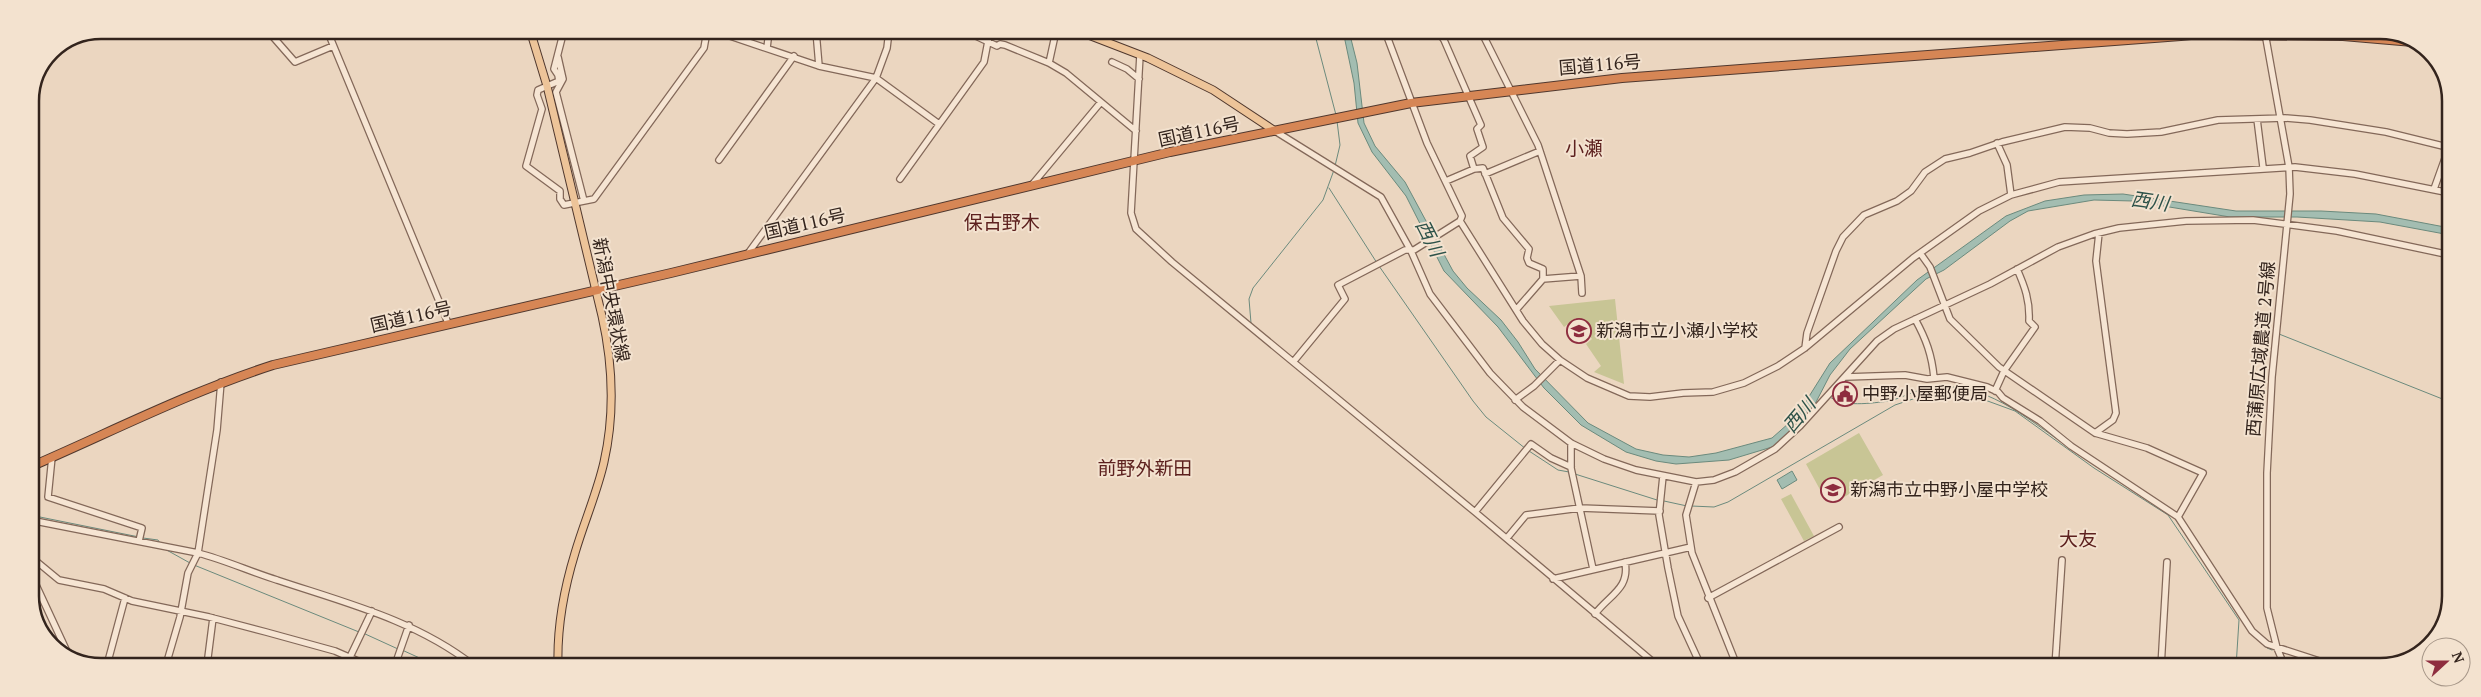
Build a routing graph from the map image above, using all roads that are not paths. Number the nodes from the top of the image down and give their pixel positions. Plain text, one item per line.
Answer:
1 (275, 39) edge
2 (330, 39) edge
3 (533, 39) edge
4 (562, 39) edge
5 (706, 39) edge
6 (740, 39) edge
7 (769, 39) edge
8 (817, 39) edge
9 (888, 39) edge
10 (981, 39) edge
11 (989, 39) edge
12 (1054, 39) edge
13 (1100, 39) edge
14 (1388, 39) edge
15 (1443, 39) edge
16 (1485, 39) edge
17 (2140, 39) edge
18 (2266, 39) edge
19 (2364, 39) edge
20 (2396, 41) edge
21 (989, 43) junction
22 (333, 46) junction
23 (768, 48) junction
24 (558, 55) junction
25 (1140, 55) junction
26 (794, 56) junction
27 (1112, 62) dead end
28 (1049, 63) junction
29 (819, 66) junction
30 (876, 78) junction
31 (1139, 79) junction
32 (547, 86) junction
33 (1511, 90) junction
34 (1468, 96) junction
35 (1101, 102) junction
36 (1411, 103) junction
37 (2281, 119) junction
38 (2257, 120) junction
39 (938, 124) junction
40 (1136, 131) junction
41 (1275, 131) junction
42 (1997, 143) junction
43 (2442, 145) edge
44 (1540, 151) junction
45 (719, 160) dead end
46 (1134, 162) junction
47 (2263, 167) junction
48 (2289, 167) junction
49 (2442, 168) edge
50 (1474, 169) junction
51 (1485, 174) junction
52 (900, 179) dead end
53 (1446, 181) junction
54 (1031, 186) junction
55 (2434, 189) junction
56 (2442, 191) edge
57 (2011, 196) junction
58 (584, 201) junction
59 (576, 204) junction
60 (1460, 221) junction
61 (2287, 222) junction
62 (2099, 233) junction
63 (1411, 251) junction
64 (749, 252) junction
65 (2442, 252) edge
66 (1920, 253) junction
67 (2017, 269) junction
68 (1581, 276) junction
69 (1543, 279) junction
70 (596, 290) junction
71 (1582, 293) dead end
72 (1943, 305) junction
73 (1516, 310) junction
74 (1915, 319) junction
75 (448, 324) junction
76 (1805, 348) junction
77 (1560, 360) junction
78 (1294, 361) junction
79 (2004, 371) junction
80 (1846, 377) junction
81 (1934, 378) junction
82 (222, 382) junction
83 (1995, 391) junction
84 (1515, 400) junction
85 (2095, 434) junction
86 (1571, 444) junction
87 (52, 457) junction
88 (39, 463) edge
89 (1571, 467) junction
90 (1662, 476) junction
91 (1696, 482) junction
92 (1580, 508) junction
93 (1660, 511) junction
94 (1475, 512) junction
95 (2178, 516) junction
96 (39, 522) edge
97 (1839, 527) dead end
98 (1507, 538) junction
99 (140, 541) junction
100 (1691, 547) junction
101 (198, 552) junction
102 (1665, 553) junction
103 (2062, 560) dead end
104 (1625, 562) junction
105 (2167, 562) dead end
106 (39, 563) edge
107 (1593, 569) junction
108 (1553, 579) junction
109 (39, 591) edge
110 (125, 598) junction
111 (1708, 598) junction
112 (180, 611) junction
113 (372, 611) junction
114 (1595, 614) junction
115 (213, 618) junction
116 (409, 625) junction
117 (65, 647) edge
118 (2277, 648) junction
119 (350, 657) joint
120 (109, 658) edge
121 (168, 658) edge
122 (208, 658) edge
123 (397, 658) edge
124 (463, 658) edge
125 (558, 658) edge
126 (1648, 658) edge
127 (1697, 658) edge
128 (1734, 658) edge
129 (2056, 658) edge
130 (2162, 658) edge
131 (2281, 658) edge
132 (2309, 658) edge

1 - 22 street
2 - 22 street
3 - 32 main road, 新潟中央環状線
4 - 24 street
5 - 58 street
6 - 23 street
7 - 23 street
8 - 29 street
9 - 30 street
10 - 21 street
11 - 21 street
12 - 28 street
13 - 25 main road
14 - 36 street
15 - 34 street
16 - 33 street
17 - 33 highway, 国道116号
18 - 37 street, 西蒲原広域農道 2号線
19 - 20 highway, 国道116号
21 - 28 street
21 - 39 street
22 - 75 street
23 - 26 street
24 - 32 street
24 - 58 street
25 - 31 street
25 - 41 main road
26 - 29 street
26 - 45 street
27 - 31 street
28 - 35 street
29 - 30 street
30 - 39 street
30 - 64 street
31 - 40 street
32 - 59 main road, 新潟中央環状線
32 - 59 street
33 - 34 highway, 国道116号
33 - 44 street
34 - 36 highway, 国道116号
34 - 50 street
35 - 40 street
35 - 54 street
36 - 41 highway, 国道116号
36 - 53 street
37 - 38 street
37 - 43 street
37 - 48 street, 西蒲原広域農道 2号線
38 - 42 street
38 - 47 street
39 - 52 street
40 - 46 street
41 - 46 highway, 国道116号
41 - 63 street
42 - 57 street
42 - 76 street
44 - 51 street
44 - 68 street
46 - 54 highway, 国道116号
46 - 78 street
47 - 48 street
47 - 57 street
48 - 55 street
48 - 61 street, 西蒲原広域農道 2号線
49 - 55 street
50 - 51 street
50 - 53 street
51 - 69 street
53 - 60 street
54 - 64 highway, 国道116号
55 - 56 street
57 - 66 street
58 - 59 street
59 - 70 main road, 新潟中央環状線
60 - 63 street
60 - 73 street
61 - 62 street
61 - 65 street
61 - 118 street, 西蒲原広域農道 2号線
62 - 67 street
62 - 85 street
63 - 78 street
63 - 84 street
64 - 70 highway, 国道116号
66 - 72 street
66 - 76 street
67 - 72 street
67 - 79 street
68 - 69 street
68 - 71 street
69 - 73 street
70 - 75 highway, 国道116号
70 - 125 main road, 新潟中央環状線
72 - 74 street
72 - 79 street
73 - 77 street
74 - 80 street
74 - 81 street
75 - 82 highway, 国道116号
76 - 77 street
77 - 84 street
78 - 94 street
79 - 83 street
79 - 85 street
80 - 81 street
80 - 91 street
81 - 83 street
82 - 87 highway, 国道116号
82 - 101 street
83 - 95 street
84 - 86 street
85 - 95 street
86 - 89 street
86 - 90 street
87 - 88 highway, 国道116号
87 - 99 street
89 - 92 street
89 - 94 street
90 - 91 street
90 - 93 street
91 - 100 street
92 - 93 street
92 - 98 street
92 - 107 street
93 - 102 street
94 - 98 street
95 - 118 street
96 - 99 street
97 - 111 street
98 - 108 street
99 - 101 street
100 - 102 street
100 - 111 street
101 - 112 street
101 - 113 street
102 - 104 street
102 - 127 street
103 - 129 street
104 - 107 street
104 - 114 street
105 - 130 street
106 - 110 street
107 - 108 street
108 - 114 street
109 - 117 street
110 - 112 street
110 - 120 street
111 - 128 street
112 - 115 street
112 - 121 street
113 - 116 street
113 - 119 street
114 - 126 street
115 - 119 street
115 - 122 street
116 - 123 street
116 - 124 street
118 - 131 street, 西蒲原広域農道 2号線
118 - 132 street

